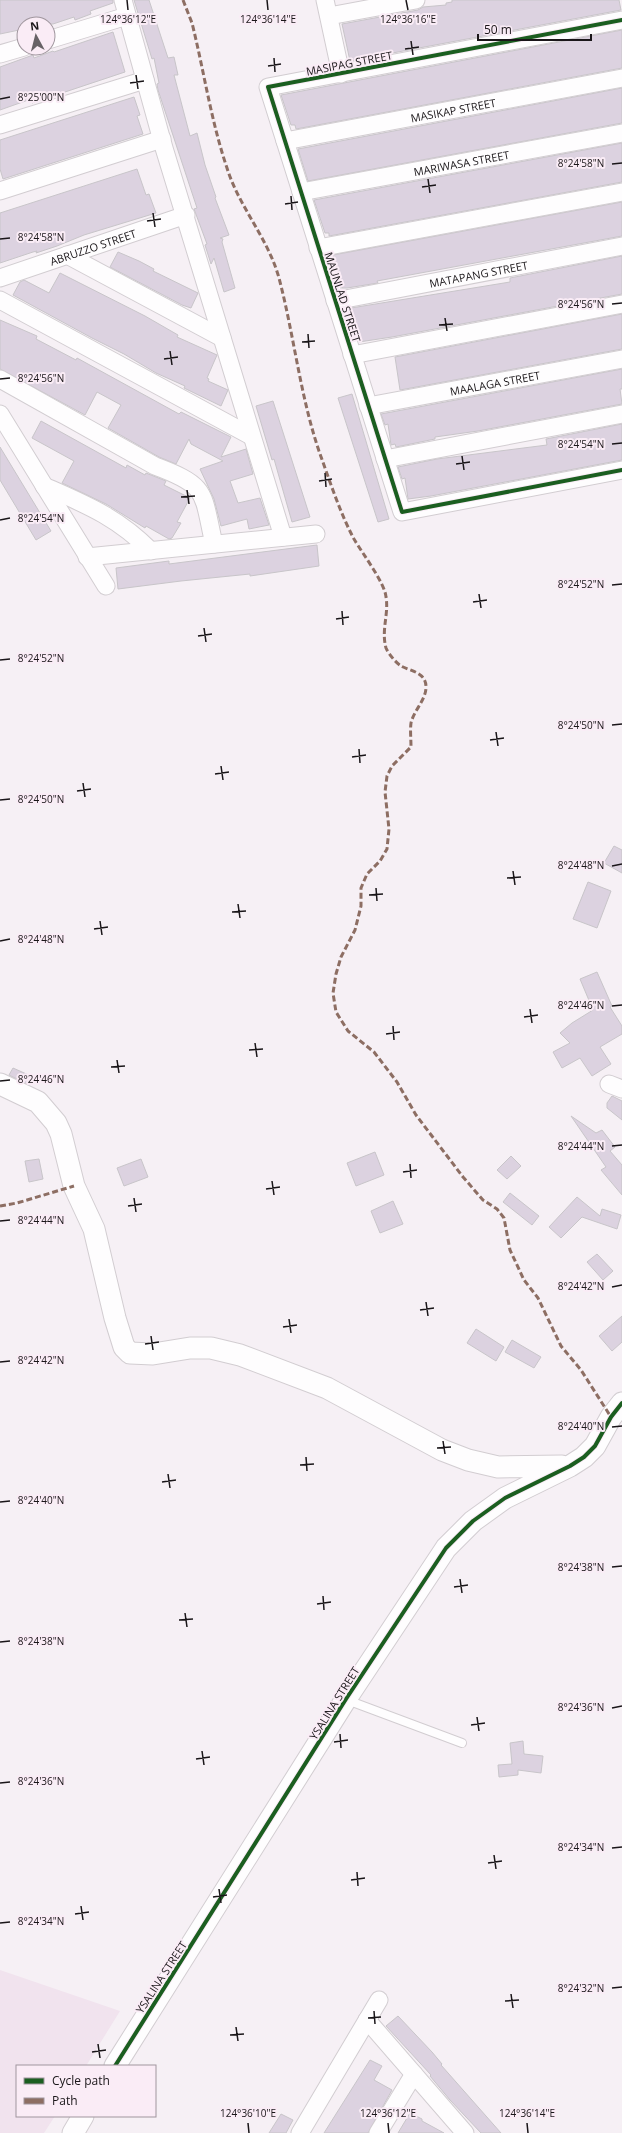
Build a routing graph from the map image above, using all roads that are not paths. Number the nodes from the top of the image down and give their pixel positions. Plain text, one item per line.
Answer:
1 (416, 0) edge
2 (125, 8) edge
3 (327, 8) edge
4 (622, 20) edge
5 (56, 37) edge
6 (16, 49) edge
7 (0, 54) edge
8 (341, 74) junction
9 (622, 78) edge
10 (145, 80) junction
11 (268, 87) joint
12 (0, 125) edge
13 (622, 133) edge
14 (162, 139) junction
15 (285, 141) junction
16 (0, 191) edge
17 (301, 192) junction
18 (622, 192) edge
19 (186, 215) junction
20 (622, 246) edge
21 (318, 248) junction
22 (66, 255) junction
23 (0, 278) edge
24 (0, 300) edge
25 (335, 301) junction
26 (622, 304) edge
27 (222, 338) junction
28 (352, 355) junction
29 (622, 359) edge
30 (0, 379) edge
31 (368, 406) junction
32 (0, 414) edge
33 (622, 414) edge
34 (251, 436) junction
35 (385, 459) junction
36 (622, 470) edge
37 (44, 486) junction
38 (316, 534) dead end
39 (283, 537) junction
40 (214, 544) junction
41 (151, 551) junction
42 (87, 557) junction
43 (106, 586) dead end
44 (0, 1084) edge
45 (618, 1415) edge
46 (570, 1466) junction
47 (346, 1699) junction
48 (462, 1743) dead end
49 (379, 2000) dead end
50 (367, 2020) junction
51 (116, 2065) edge
52 (414, 2074) junction
53 (83, 2117) edge
54 (457, 2129) edge
55 (73, 2133) edge
56 (300, 2133) edge
57 (378, 2133) edge

1 - 3 street
2 - 5 street
2 - 10 street
3 - 8 street
4 - 8 street, MASIPAG STREET
6 - 7 street
8 - 11 street, MASIPAG STREET
9 - 15 street, MASIKAP STREET
10 - 12 street
10 - 14 street
11 - 15 street, MAUNLAD STREET
13 - 17 street, MARIWASA STREET
14 - 16 street
14 - 19 street
15 - 17 street, MAUNLAD STREET
17 - 21 street, MAUNLAD STREET
18 - 21 street
19 - 22 street, ABRUZZO STREET
19 - 27 street
20 - 25 street, MATAPANG STREET
21 - 25 street, MAUNLAD STREET
22 - 23 street, ABRUZZO STREET
22 - 27 street
24 - 34 street
25 - 28 street, MAUNLAD STREET
26 - 28 street
27 - 34 street
28 - 31 street, MAUNLAD STREET
29 - 31 street, MAALAGA STREET
30 - 40 street
31 - 35 street, MAUNLAD STREET
32 - 37 street
33 - 35 street
34 - 39 street
35 - 36 street, MAUNLAD STREET
37 - 41 street
37 - 42 street
38 - 39 street
39 - 40 street
40 - 41 street
41 - 42 street
42 - 43 street
44 - 46 street
45 - 46 street, YSALINA STREET
46 - 47 street, YSALINA STREET
47 - 48 lane
47 - 51 street, YSALINA STREET
49 - 50 street
50 - 52 street
50 - 56 street
52 - 54 street
52 - 57 street
53 - 55 street

